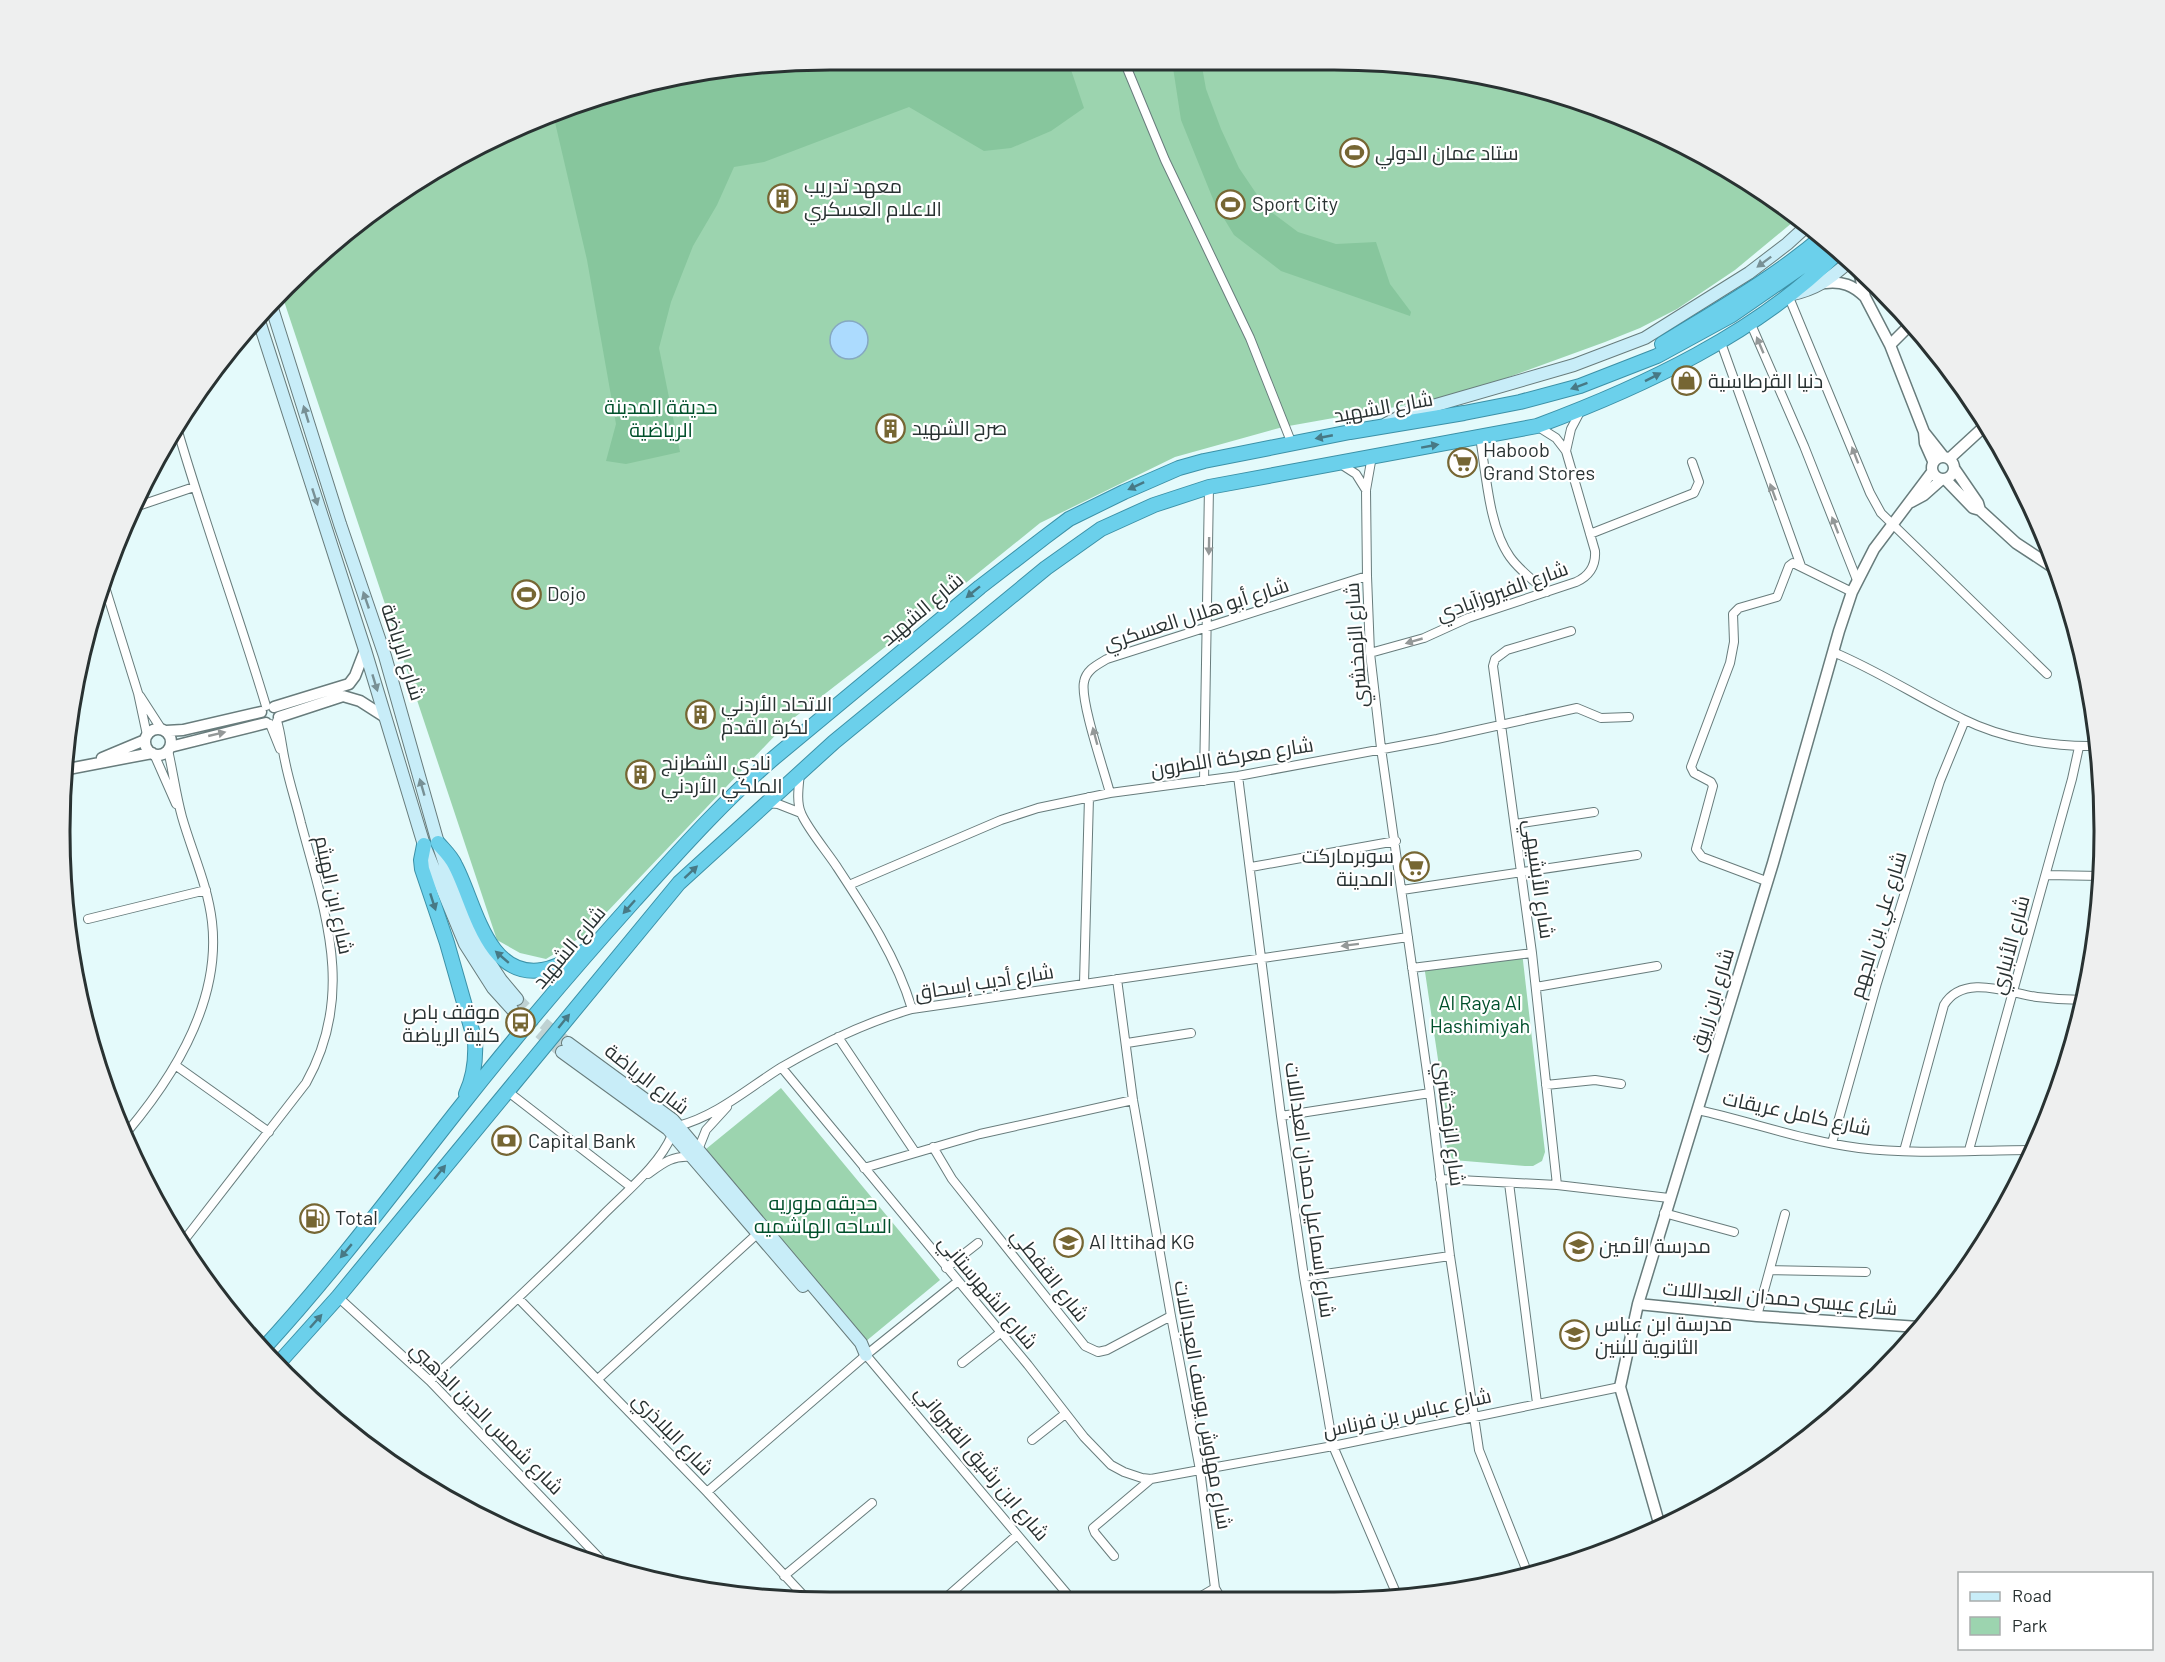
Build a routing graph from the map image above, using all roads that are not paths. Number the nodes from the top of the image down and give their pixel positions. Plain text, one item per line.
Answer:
1 (1128, 70) edge
2 (1801, 231) edge
3 (1815, 243) edge
4 (1824, 250) edge
5 (1832, 257) edge
6 (1844, 267) edge
7 (1825, 283) junction
8 (1862, 284) edge
9 (1788, 296) junction
10 (1865, 297) junction
11 (274, 314) edge
12 (1750, 322) junction
13 (261, 328) edge
14 (1906, 329) edge
15 (1720, 340) junction
16 (1890, 345) junction
17 (1616, 371) junction
18 (1581, 410) junction
19 (1537, 426) junction
20 (1382, 428) junction
21 (1980, 430) edge
22 (1480, 437) junction
23 (180, 438) edge
24 (1292, 444) junction
25 (1566, 451) junction
26 (1372, 456) junction
27 (1692, 462) dead end
28 (1338, 463) junction
29 (1943, 463) junction
30 (1944, 479) junction
31 (194, 487) junction
32 (1209, 487) junction
33 (1366, 490) junction
34 (1910, 502) junction
35 (145, 504) edge
36 (1980, 510) junction
37 (1891, 525) junction
38 (1590, 534) junction
39 (350, 553) junction
40 (334, 557) junction
41 (2045, 562) edge
42 (1801, 566) junction
43 (1367, 576) junction
44 (1857, 580) junction
45 (1547, 592) junction
46 (1852, 592) junction
47 (108, 597) edge
48 (1208, 625) junction
49 (1570, 631) dead end
50 (364, 650) junction
51 (1833, 652) junction
52 (1370, 653) junction
53 (2047, 674) dead end
54 (138, 693) junction
55 (270, 716) junction
56 (386, 717) junction
57 (1629, 717) dead end
58 (1965, 720) junction
59 (1501, 726) junction
60 (164, 730) junction
61 (146, 738) junction
62 (2089, 746) edge
63 (2079, 747) junction
64 (169, 748) junction
65 (1381, 748) junction
66 (153, 754) junction
67 (88, 764) junction
68 (73, 767) edge
69 (800, 772) junction
70 (1239, 776) junction
71 (1204, 781) junction
72 (1110, 793) junction
73 (1089, 797) junction
74 (765, 803) junction
75 (1594, 812) dead end
76 (801, 813) junction
77 (182, 815) junction
78 (1515, 824) junction
79 (1396, 841) junction
80 (431, 844) junction
81 (1636, 855) dead end
82 (1251, 867) junction
83 (1521, 873) junction
84 (2046, 875) junction
85 (2093, 876) edge
86 (1766, 881) junction
87 (849, 885) junction
88 (206, 890) junction
89 (1402, 890) junction
90 (88, 919) dead end
91 (1408, 938) junction
92 (593, 947) junction
93 (1532, 953) junction
94 (1261, 958) junction
95 (1657, 966) dead end
96 (1412, 968) junction
97 (1117, 979) junction
98 (1084, 983) junction
99 (1536, 987) junction
100 (2014, 993) junction
101 (2075, 1000) edge
102 (514, 1004) tunnel mouth
103 (912, 1009) junction
104 (1191, 1033) dead end
105 (838, 1037) junction
106 (1127, 1043) junction
107 (565, 1047) tunnel mouth
108 (175, 1065) junction
109 (782, 1068) junction
110 (1622, 1084) dead end
111 (1546, 1085) junction
112 (507, 1091) junction
113 (1430, 1093) junction
114 (734, 1100) junction
115 (1133, 1100) junction
116 (460, 1107) junction
117 (1698, 1110) junction
118 (1281, 1116) junction
119 (131, 1128) edge
120 (675, 1131) junction
121 (269, 1132) junction
122 (1832, 1143) junction
123 (933, 1147) junction
124 (1970, 1150) junction
125 (2024, 1150) edge
126 (1904, 1151) junction
127 (915, 1152) junction
128 (695, 1154) junction
129 (864, 1168) junction
130 (1440, 1179) junction
131 (1509, 1183) junction
132 (1557, 1185) junction
133 (631, 1187) junction
134 (1669, 1198) junction
135 (1664, 1214) junction
136 (1785, 1214) dead end
137 (1734, 1232) dead end
138 (758, 1234) junction
139 (188, 1236) edge
140 (978, 1243) dead end
141 (1450, 1256) junction
142 (946, 1268) junction
143 (1770, 1270) junction
144 (1866, 1272) dead end
145 (1305, 1277) junction
146 (957, 1282) junction
147 (338, 1297) junction
148 (518, 1298) junction
149 (1638, 1304) junction
150 (1171, 1316) junction
151 (1757, 1316) junction
152 (1911, 1326) edge
153 (1000, 1334) junction
154 (269, 1342) edge
155 (866, 1355) junction
156 (283, 1358) edge
157 (962, 1363) dead end
158 (598, 1379) junction
159 (430, 1381) junction
160 (1620, 1387) junction
161 (1537, 1403) junction
162 (1065, 1414) junction
163 (1472, 1417) junction
164 (1032, 1440) dead end
165 (1333, 1446) junction
166 (1200, 1470) junction
167 (1151, 1479) junction
168 (706, 1492) junction
169 (872, 1503) dead end
170 (1658, 1519) edge
171 (1017, 1535) junction
172 (595, 1554) edge
173 (1114, 1556) dead end
174 (1525, 1567) edge
175 (784, 1576) junction
176 (1394, 1589) edge
177 (798, 1591) edge
178 (952, 1592) edge
179 (1065, 1592) edge
180 (1217, 1592) edge

1 - 24 street
2 -> 20 main road
3 - 17 highway
4 - 17 highway, شارع الشهيد
5 - 9 highway
6 - 7 main road
7 - 9 main road
7 - 10 street
8 - 10 street
9 - 12 highway
37 -> 9 street
10 - 16 street
39 -> 11 main road, شارع الرياضة
12 - 15 highway
44 -> 12 street
13 -> 40 main road, شارع الرياضة
14 - 16 street
18 -> 15 highway
42 -> 15 street
16 - 29 street
17 -> 20 highway, شارع الشهيد
18 - 19 highway
18 - 25 street
19 - 22 highway
19 - 25 street
20 -> 24 highway, شارع الشهيد
21 - 29 street
26 -> 22 highway
22 - 45 street
23 - 31 street, شارع ابن الهيثم
24 -> 92 highway, شارع الشهيد
25 - 38 street, شارع الفيروزآبادي
26 - 28 highway
26 - 33 street, شارع الزمخشري
27 - 38 street
28 - 32 highway
28 - 33 street
29 - 30 street, شارع ابن زريق
29 - 30 street
29 - 34 street, شارع ابن زريق
29 - 36 street
30 - 34 street, شارع ابن زريق
30 - 36 street
31 - 35 street
31 - 55 street, شارع ابن الهيثم
32 -> 48 street
32 - 69 highway
33 - 43 street, شارع الزمخشري
34 - 37 street, شارع ابن زريق
36 - 41 street
37 - 44 street, شارع ابن زريق
37 - 53 street
38 - 45 street, شارع الفيروزآبادي
39 - 40 main road
80 -> 39 main road, شارع الرياضة
40 - 50 main road, شارع الرياضة
42 - 46 street
42 - 86 street
43 - 48 street, شارع أبو هلال العسكري
43 - 52 street, شارع الزمخشري
44 - 46 street, شارع ابن زريق
45 -> 52 street, شارع الفيروزآبادي
46 - 51 street, شارع ابن زريق
47 - 54 street
48 - 71 street
72 -> 48 street, شارع أبو هلال العسكري
49 - 59 street, شارع الأبشيهي
50 - 55 street
50 -> 56 main road, شارع الرياضة
51 - 58 street
51 - 86 street, شارع ابن زريق
52 - 65 street, شارع الزمخشري
54 - 60 street
54 - 61 street
55 - 56 street
55 - 60 street
64 -> 55 street
55 - 121 street, شارع ابن الهيثم
56 - 80 main road, شارع الرياضة
57 - 59 street, شارع معركة اللطرون
58 - 63 street
58 - 122 street, شارع علي بن الجهم
59 - 65 street, شارع معركة اللطرون
59 - 78 street, شارع الأبشيهي
60 - 61 street
60 - 64 street
61 - 66 street
61 - 67 street
62 - 63 street
63 - 84 street, شارع الأنباري
64 - 66 street
64 - 77 street
65 - 70 street, شارع معركة اللطرون
65 - 79 street, شارع الزمخشري
66 - 67 street
66 - 77 street
67 - 68 street
69 - 74 highway
69 - 76 street
70 - 71 street, شارع معركة اللطرون
70 - 82 street, شارع إسماعيل حمدان العبداللات
71 - 72 street, شارع معركة اللطرون
72 - 73 street, شارع معركة اللطرون
73 - 87 street, شارع معركة اللطرون
73 - 98 street
74 - 76 street
112 -> 74 highway
75 - 78 street
76 - 87 street
77 - 88 street
78 - 83 street, شارع الأبشيهي
79 - 82 street
79 - 89 street, شارع الزمخشري
92 -> 80 highway
80 - 102 main road, شارع الرياضة
80 -> 116 highway
81 - 83 street
82 - 94 street, شارع إسماعيل حمدان العبداللات
83 - 89 street
83 - 93 street, شارع الأبشيهي
84 - 85 street
84 - 100 street, شارع الأنباري
86 - 117 street, شارع ابن زريق
87 - 103 street
88 - 90 street
88 - 108 street
89 - 91 street, شارع الزمخشري
91 -> 94 street, شارع أديب إسحاق
91 - 96 street, شارع الزمخشري
92 - 116 highway, شارع الشهيد
93 - 96 street
93 - 99 street, شارع الأبشيهي
94 - 97 street, شارع أديب إسحاق
94 - 118 street, شارع إسماعيل حمدان العبداللات
95 - 99 street
96 - 113 street, شارع الزمخشري
97 - 98 street, شارع أديب إسحاق
97 - 106 street, شارع مهاوش يوسف العبداللات
98 - 103 street, شارع أديب إسحاق
99 - 111 street, شارع الأبشيهي
100 - 101 street
100 - 124 street, شارع الأنباري
100 - 126 street
103 - 105 street, شارع أديب إسحاق
104 - 106 street
105 - 109 street, شارع أديب إسحاق
105 - 127 street
106 - 115 street, شارع مهاوش يوسف العبداللات
107 - 120 main road, شارع الرياضة
108 - 119 street
108 - 121 street
109 - 114 street, شارع أديب إسحاق
109 - 129 street, شارع الشهرستاني
110 - 111 street
111 - 132 street, شارع الأبشيهي
112 - 133 street
147 -> 112 highway
113 - 118 street
113 - 130 street, شارع الزمخشري
114 - 120 street, شارع أديب إسحاق
114 - 128 street, شارع أديب إسحاق
115 - 123 street
115 - 150 street, شارع مهاوش يوسف العبداللات
116 -> 154 highway, شارع الشهيد
117 - 122 street, شارع كامل عريقات
117 - 134 street, شارع ابن زريق
118 - 145 street, شارع إسماعيل حمدان العبداللات
120 - 128 main road, شارع الرياضة
120 - 133 street
121 - 139 street, شارع ابن الهيثم
122 - 126 street, شارع كامل عريقات
123 - 127 street
123 - 150 street, شارع القفطي
124 - 125 street, شارع كامل عريقات
124 - 126 street, شارع كامل عريقات
127 - 129 street
128 - 133 street
128 - 138 main road, شارع ابن رشيق القيرواني
128 - 155 main road, شارع ابن رشيق القيرواني
129 - 142 street, شارع الشهرستاني
130 - 131 street
130 - 141 street, شارع الزمخشري
131 - 132 street
131 - 161 street
132 - 134 street
133 - 148 street
134 - 135 street, شارع ابن زريق
135 - 137 street
135 - 149 street, شارع ابن زريق
136 - 143 street
138 - 155 main road, شارع ابن رشيق القيرواني
138 - 158 street
140 - 142 street
141 - 145 street
141 - 163 street, شارع الزمخشري
142 - 146 street, شارع الشهرستاني
143 - 144 street
143 - 151 street
145 - 165 street, شارع إسماعيل حمدان العبداللات
146 - 153 street, شارع الشهرستاني
146 - 155 street
156 -> 147 highway
147 - 159 street, شارع شمس الدين الذهبي
148 - 158 street, شارع البلاذري
148 - 159 street
149 - 151 street, شارع عيسى حمدان العبداللات
149 - 160 street, شارع ابن زريق
150 - 166 street, شارع مهاوش يوسف العبداللات
151 - 152 street, شارع عيسى حمدان العبداللات
153 - 157 street
153 - 162 street, شارع الشهرستاني
155 - 168 street
155 - 171 street, شارع ابن رشيق القيرواني
158 - 168 street, شارع البلاذري
159 - 172 street, شارع شمس الدين الذهبي
160 - 161 street, شارع عباس بن فرناس
160 - 170 street, شارع ابن زريق
161 - 163 street, شارع عباس بن فرناس
162 - 164 street
162 - 167 street, شارع الشهرستاني
163 - 165 street, شارع عباس بن فرناس
163 - 174 street, شارع الزمخشري
165 - 166 street, شارع عباس بن فرناس
165 - 176 street, شارع إسماعيل حمدان العبداللات
166 - 167 street, شارع الشهرستاني
166 - 180 street, شارع مهاوش يوسف العبداللات
167 - 173 street
168 - 175 street, شارع البلاذري
169 - 175 street
171 - 178 street
171 - 179 street, شارع ابن رشيق القيرواني
175 - 177 street, شارع البلاذري

